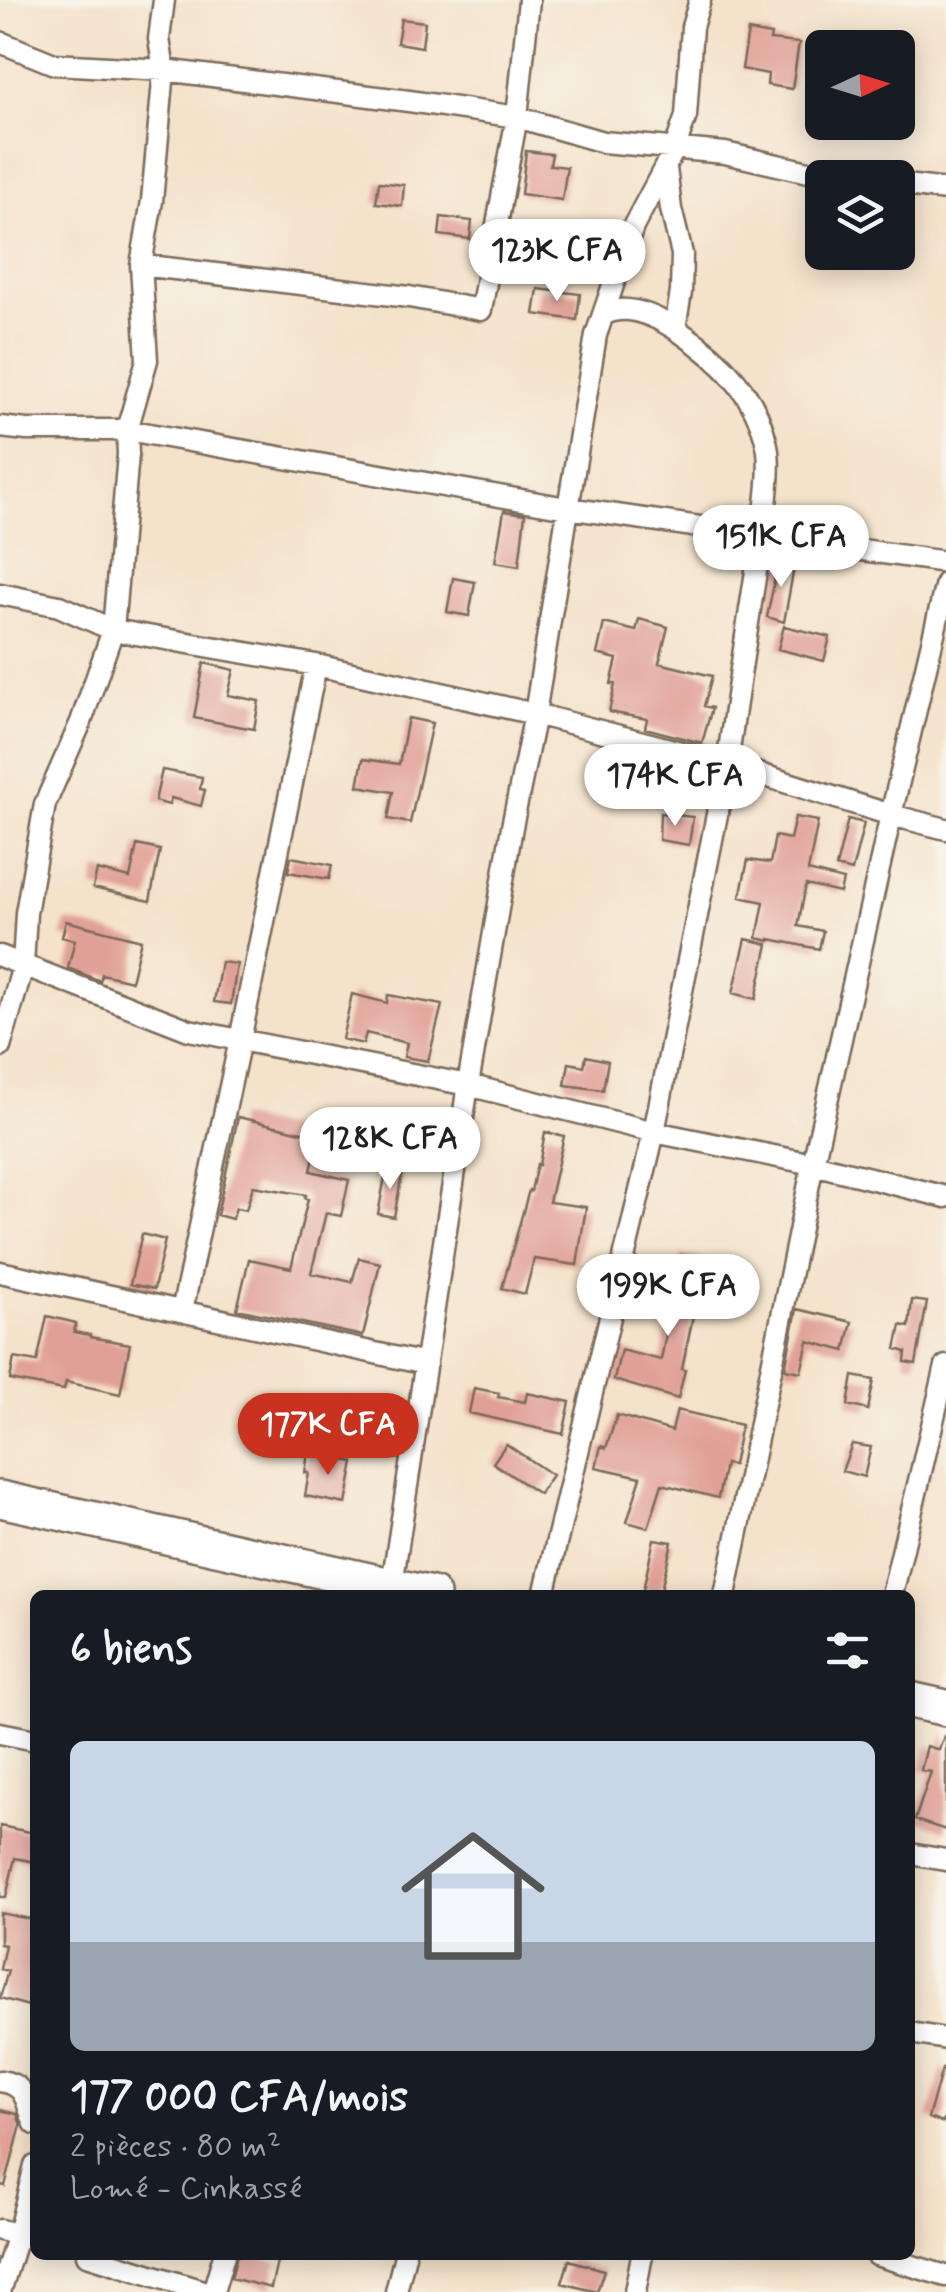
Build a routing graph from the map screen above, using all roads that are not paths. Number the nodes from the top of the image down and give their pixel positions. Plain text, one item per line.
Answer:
1 (164, 0) edge
2 (529, 0) edge
3 (700, 0) edge
4 (0, 42) edge
5 (164, 70) junction
6 (517, 118) junction
7 (670, 157) junction
8 (805, 171) edge
9 (915, 186) edge
10 (946, 190) edge
11 (141, 266) junction
12 (603, 315) junction
13 (675, 328) junction
14 (0, 428) edge
15 (127, 430) junction
16 (567, 508) junction
17 (761, 536) junction
18 (946, 562) edge
19 (946, 583) edge
20 (0, 594) edge
21 (113, 630) junction
22 (316, 665) junction
23 (535, 714) junction
24 (727, 764) junction
25 (891, 816) junction
26 (946, 828) edge
27 (0, 956) edge
28 (23, 966) junction
29 (240, 1040) junction
30 (0, 1047) edge
31 (468, 1086) junction
32 (654, 1132) junction
33 (814, 1164) junction
34 (946, 1197) edge
35 (0, 1272) edge
36 (182, 1311) junction
37 (426, 1364) junction
38 (946, 1366) edge
39 (0, 1499) edge
40 (387, 1590) edge
41 (391, 1590) edge
42 (545, 1590) edge
43 (726, 1590) edge
44 (893, 1590) edge
45 (915, 1701) edge
46 (946, 1708) edge
47 (0, 1732) edge
48 (30, 1739) edge
49 (915, 1855) edge
50 (946, 1860) edge
51 (915, 2034) edge
52 (946, 2039) edge
53 (0, 2081) edge
54 (30, 2108) edge
55 (30, 2186) edge
56 (18, 2234) edge
57 (104, 2260) edge
58 (222, 2260) edge
59 (404, 2260) edge
60 (641, 2260) edge
61 (893, 2260) edge
62 (946, 2276) edge
63 (0, 2292) edge
64 (210, 2292) edge
65 (396, 2292) edge
66 (635, 2292) edge

1 - 5 street
2 - 6 street
3 - 7 street
4 - 5 street
5 - 6 street
5 - 11 street
6 - 7 street
6 - 11 street
7 - 8 street
7 - 12 street
7 - 13 street
9 - 10 street
11 - 15 street
12 - 13 street
12 - 16 street
13 - 17 street
14 - 15 street
15 - 16 street
15 - 21 street
16 - 17 street
16 - 23 street
17 - 18 street
17 - 24 street
19 - 25 street
20 - 21 street
21 - 22 street
21 - 28 street
22 - 23 street
22 - 29 street
23 - 24 street
23 - 31 street
24 - 25 street
24 - 32 street
25 - 26 street
25 - 33 street
27 - 28 street
28 - 29 street
28 - 30 street
29 - 31 street
29 - 36 street
31 - 32 street
31 - 37 street
32 - 33 street
32 - 42 street
33 - 34 street
33 - 43 street
35 - 36 street
36 - 37 street
37 - 41 street
38 - 44 street
39 - 40 highway
45 - 46 highway
47 - 48 street
49 - 50 street
51 - 52 street
53 - 54 street
55 - 56 street
56 - 63 street
57 - 64 street
58 - 64 street
59 - 65 street
60 - 66 street
61 - 62 street

